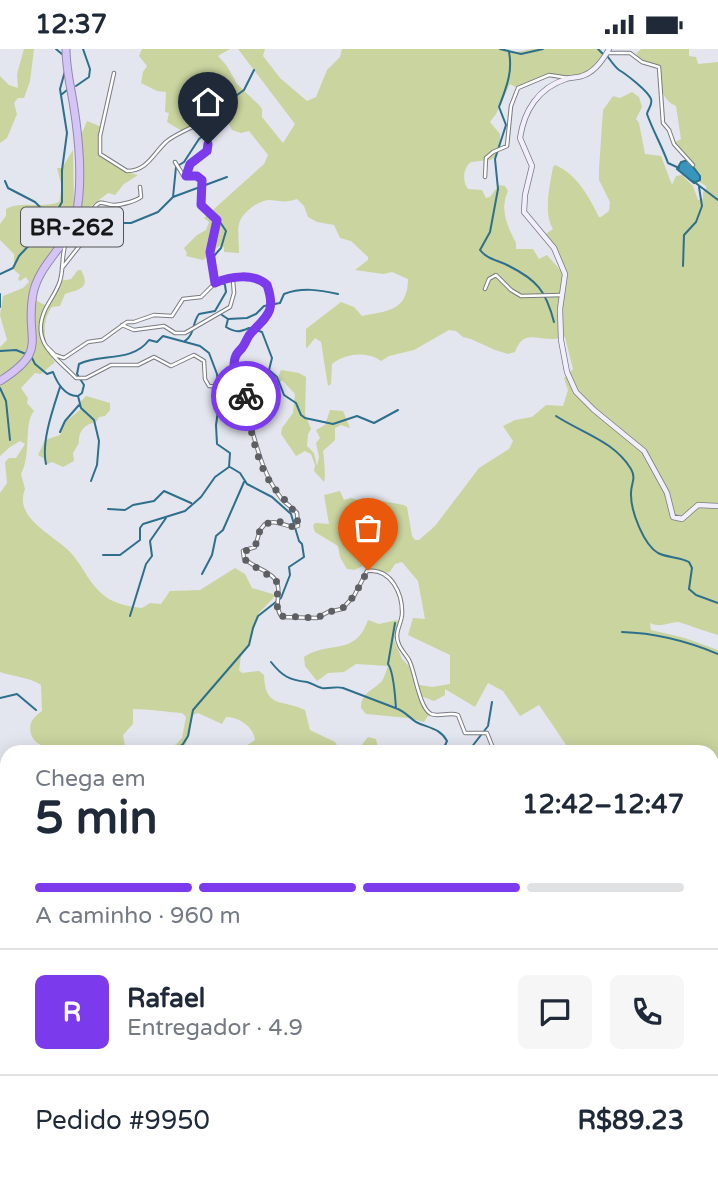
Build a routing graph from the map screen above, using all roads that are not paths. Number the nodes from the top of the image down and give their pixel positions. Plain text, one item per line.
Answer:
1 (66, 49) edge
2 (609, 50) edge
3 (114, 73) dead end
4 (569, 78) junction
5 (176, 162) dead end
6 (693, 165) dead end
7 (186, 176) junction
8 (485, 177) dead end
9 (140, 187) dead end
10 (67, 236) junction
11 (62, 268) junction
12 (233, 279) junction
13 (215, 283) junction
14 (485, 289) dead end
15 (562, 295) junction
16 (122, 325) junction
17 (46, 346) junction
18 (0, 381) edge
19 (246, 388) junction
20 (718, 506) edge
21 (492, 745) edge

1 - 10 highway, BR-262
2 - 4 street
2 - 6 street
3 - 7 street
4 - 8 street
4 - 15 street
5 - 7 street
7 - 13 street
9 - 11 street
10 - 11 street
10 - 18 highway, BR-262
11 - 17 street
12 - 13 street
12 - 16 street
12 - 19 street
13 - 16 street
14 - 15 street
15 - 20 street
16 - 17 street
17 - 19 street
19 - 21 street

